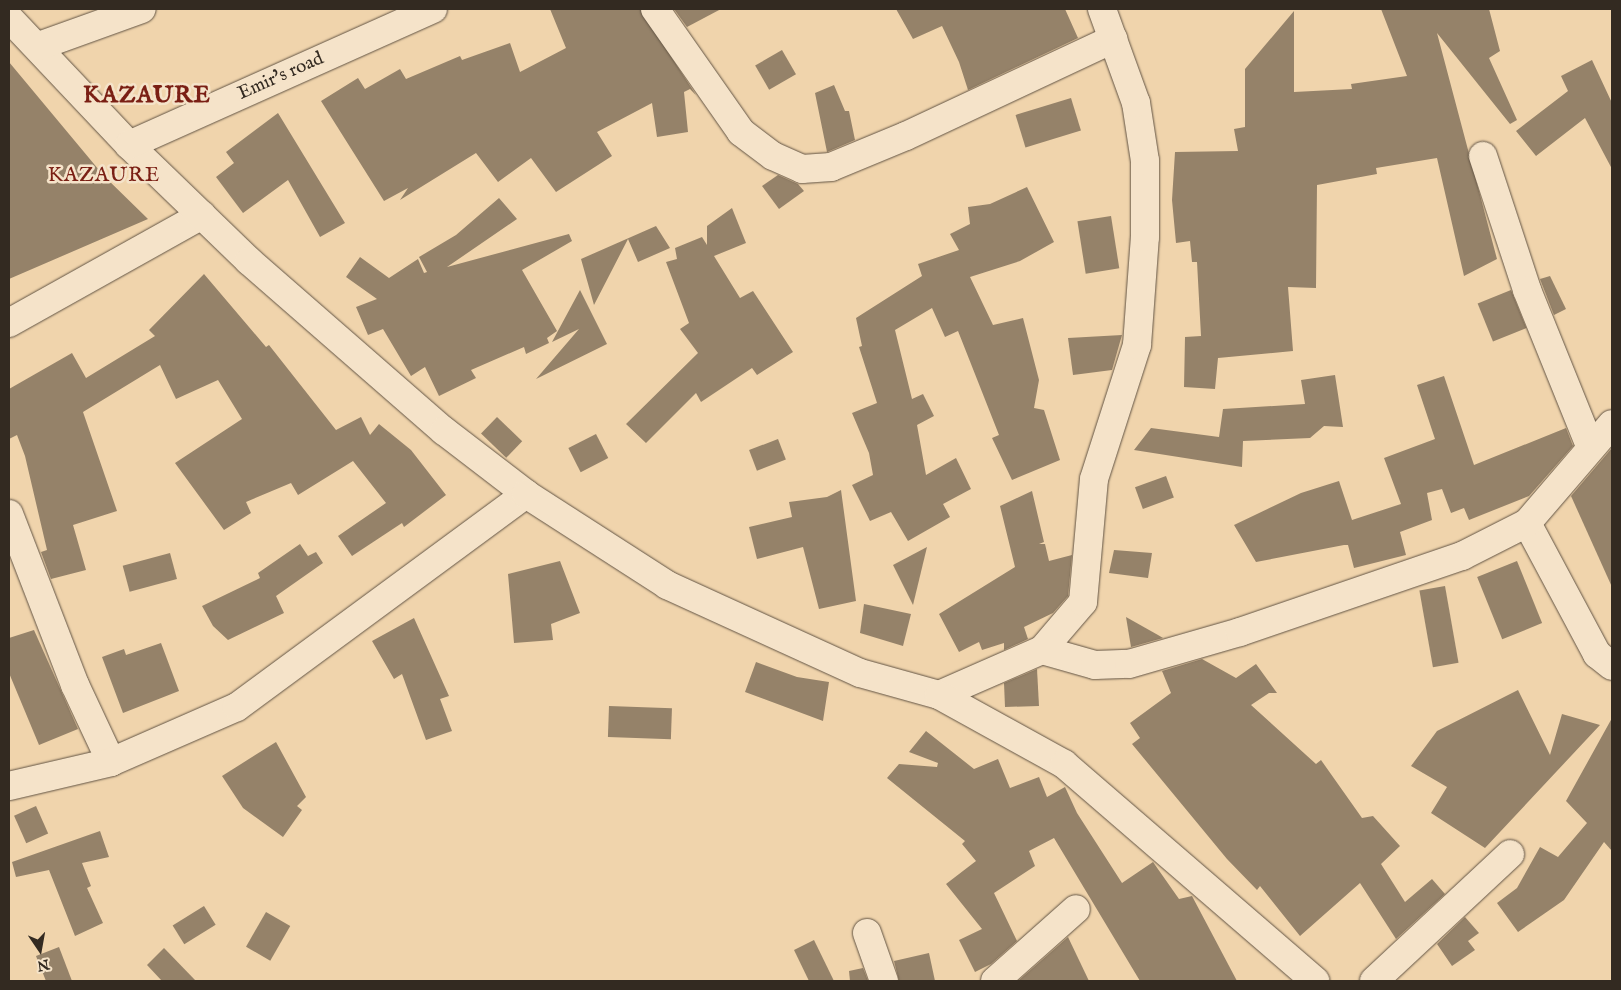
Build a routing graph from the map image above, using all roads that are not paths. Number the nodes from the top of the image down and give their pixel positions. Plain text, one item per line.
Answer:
1 (142, 9) edge
2 (433, 9) edge
3 (654, 9) edge
4 (1102, 9) edge
5 (9, 18) edge
6 (1113, 39) junction
7 (39, 46) junction
8 (128, 145) junction
9 (1483, 156) dead end
10 (202, 215) junction
11 (9, 323) edge
12 (1612, 424) edge
13 (1590, 446) junction
14 (526, 494) junction
15 (9, 514) edge
16 (1526, 523) junction
17 (1042, 650) junction
18 (1612, 666) edge
19 (939, 695) junction
20 (111, 762) junction
21 (9, 786) edge
22 (1510, 854) dead end
23 (1076, 909) dead end
24 (867, 933) dead end
25 (884, 981) edge
26 (995, 981) edge
27 (1315, 981) edge
28 (1374, 981) edge

1 - 7 street
2 - 8 street, Emir's road
3 - 6 street
4 - 6 street
5 - 7 street
6 - 17 street
7 - 8 street
8 - 10 street
9 - 13 street
10 - 11 street
10 - 14 street
12 - 13 street
13 - 16 street
14 - 19 street
14 - 20 street
15 - 20 street
16 - 17 street
16 - 18 street
17 - 19 street
19 - 27 street
20 - 21 street
22 - 28 street
23 - 26 street
24 - 25 street

